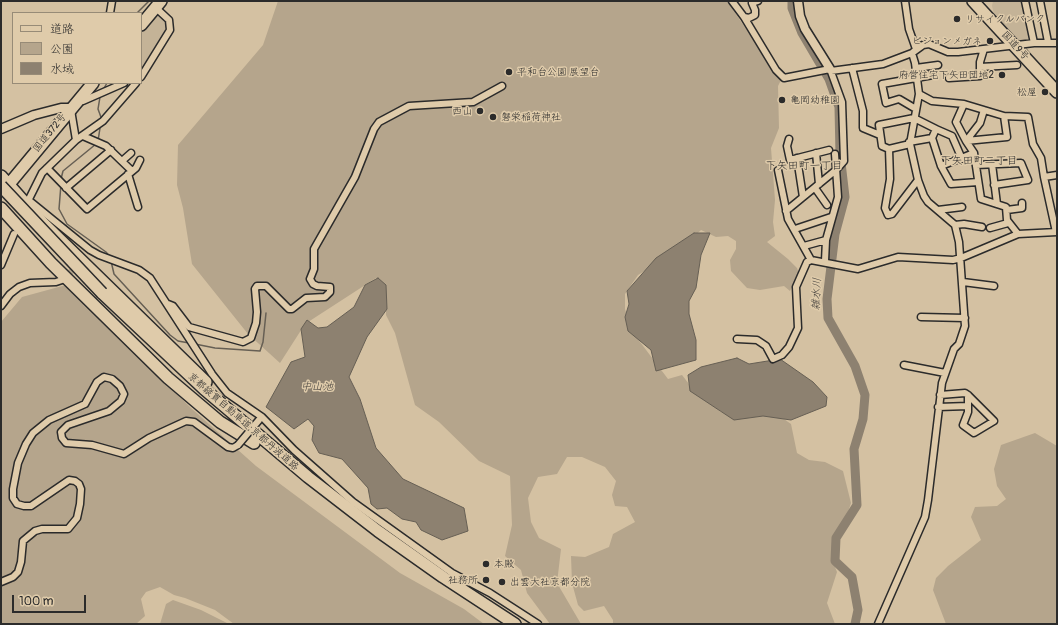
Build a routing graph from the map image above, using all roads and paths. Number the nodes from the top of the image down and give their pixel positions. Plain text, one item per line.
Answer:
1 (112, 1) edge
2 (732, 1) edge
3 (758, 1) edge
4 (798, 1) edge
5 (905, 1) edge
6 (973, 1) edge
7 (1025, 1) edge
8 (1040, 1) edge
9 (158, 4) edge
10 (110, 12) edge
11 (744, 17) junction
12 (142, 24) edge
13 (1048, 42) junction
14 (1034, 43) junction
15 (1057, 43) edge
16 (1015, 46) junction
17 (984, 49) junction
18 (914, 51) junction
19 (938, 65) dead end
20 (1017, 65) dead end
21 (852, 68) junction
22 (916, 68) junction
23 (980, 68) junction
24 (831, 70) junction
25 (142, 74) edge
26 (933, 75) dead end
27 (918, 78) junction
28 (949, 78) dead end
29 (91, 84) edge
30 (122, 84) edge
31 (135, 84) edge
32 (502, 86) dead end
33 (1057, 92) edge
34 (919, 94) junction
35 (78, 99) junction
36 (964, 104) junction
37 (70, 108) junction
38 (916, 109) junction
39 (984, 110) junction
40 (1004, 116) junction
41 (914, 118) junction
42 (1, 129) edge
43 (936, 129) junction
44 (880, 135) junction
45 (83, 136) junction
46 (932, 138) junction
47 (789, 139) dead end
48 (76, 140) junction
49 (966, 141) junction
50 (910, 143) junction
51 (889, 149) junction
52 (111, 150) junction
53 (829, 150) dead end
54 (974, 152) junction
55 (130, 153) dead end
56 (816, 153) junction
57 (835, 154) dead end
58 (798, 158) junction
59 (962, 159) junction
60 (122, 160) junction
61 (140, 160) dead end
62 (976, 164) junction
63 (992, 164) junction
64 (942, 166) junction
65 (47, 168) junction
66 (778, 170) dead end
67 (836, 170) junction
68 (130, 173) junction
69 (1057, 175) edge
70 (1, 176) edge
71 (1044, 176) junction
72 (918, 180) junction
73 (978, 182) junction
74 (994, 184) junction
75 (5, 185) edge
76 (62, 185) junction
77 (817, 186) junction
78 (1, 194) edge
79 (1, 197) edge
80 (803, 197) junction
81 (29, 199) junction
82 (1022, 203) dead end
83 (997, 204) junction
84 (827, 205) dead end
85 (138, 206) dead end
86 (962, 207) dead end
87 (1, 208) edge
88 (938, 210) junction
89 (1007, 210) junction
90 (786, 211) junction
91 (831, 217) junction
92 (1008, 223) junction
93 (955, 225) junction
94 (982, 227) dead end
95 (990, 228) dead end
96 (795, 229) junction
97 (1057, 232) edge
98 (14, 234) dead end
99 (1018, 234) junction
100 (826, 240) junction
101 (804, 246) junction
102 (90, 250) junction
103 (84, 257) dead end
104 (961, 258) junction
105 (811, 260) junction
106 (825, 261) junction
107 (1, 265) edge
108 (62, 280) tunnel mouth
109 (963, 282) junction
110 (994, 286) dead end
111 (100, 296) junction
112 (166, 303) junction
113 (1, 306) edge
114 (920, 317) dead end
115 (965, 318) junction
116 (737, 339) dead end
117 (904, 365) dead end
118 (945, 373) junction
119 (940, 395) junction
120 (968, 395) junction
121 (968, 406) junction
122 (938, 407) junction
123 (260, 419) junction
124 (254, 443) junction
125 (308, 477) junction
126 (1, 582) edge
127 (522, 612) junction
128 (516, 622) edge
129 (501, 624) edge
130 (538, 624) edge
131 (878, 624) edge

1 - 10 street
2 - 11 street
3 - 11 street
4 - 24 street
5 - 18 street
6 - 16 highway, 国道9号
7 - 14 street
8 - 13 street
9 - 12 highway
9 - 25 street
11 - 24 street
13 - 14 street
13 - 15 street
14 - 16 street
16 - 17 street
16 - 33 highway, 国道9号
17 - 18 street
17 - 23 street
18 - 21 street
18 - 22 street
19 - 22 street
20 - 23 street
21 - 24 street
21 - 44 street
22 - 27 street
23 - 28 street
24 - 67 street
26 - 27 street
27 - 34 street
27 - 38 street
29 - 35 highway, 国道372号
30 - 35 street
31 - 45 street
32 - 112 street
34 - 36 street
34 - 38 street
35 - 37 highway, 国道372号
36 - 39 street
36 - 49 street
37 - 42 street
37 - 48 street
37 - 75 highway, 国道372号
38 - 41 street
39 - 40 street
39 - 49 street
40 - 49 street
40 - 71 street
41 - 43 street
41 - 44 street
41 - 50 street
43 - 46 street
43 - 59 street
44 - 51 street
45 - 48 street
45 - 52 street
46 - 50 street
46 - 64 street
47 - 58 street
48 - 65 street
49 - 54 street
50 - 51 street
50 - 72 street
51 - 72 street
52 - 60 street
52 - 76 street
53 - 56 street
54 - 59 street
54 - 62 street
55 - 60 street
56 - 58 street
56 - 77 street
57 - 67 street
58 - 80 street
59 - 64 street
60 - 68 street
61 - 68 street
62 - 63 street
62 - 73 street
63 - 74 street
63 - 74 street
64 - 73 street
65 - 76 street
65 - 81 street
66 - 90 street
67 - 77 street
67 - 91 street
68 - 76 street
68 - 85 street
69 - 71 street
70 - 75 highway
71 - 97 street
72 - 88 street
73 - 83 street
74 - 83 street
75 - 78 highway, 国道372号
75 - 81 street
75 - 111 highway, 京都縦貫自動車道;京都丹波道路, bridge
75 - 125 highway
77 - 80 street
77 - 84 street
79 - 111 highway, 京都縦貫自動車道;京都丹波道路
80 - 90 street
81 - 102 street
82 - 89 street
83 - 89 street
86 - 88 street
87 - 124 highway
88 - 93 street
89 - 92 street
90 - 96 street
91 - 96 street
91 - 100 street
92 - 95 street
92 - 99 street
93 - 94 street
93 - 104 street
96 - 101 street
97 - 99 street
98 - 107 street
99 - 104 street
100 - 101 street
100 - 106 street
101 - 105 street
102 - 103 street
102 - 112 street
104 - 106 street
104 - 109 street
105 - 106 street
105 - 116 street
108 - 113 street
109 - 110 street
109 - 115 street
111 - 124 highway, 京都縦貫自動車道;京都丹波道路
111 - 125 highway, 京都縦貫自動車道;京都丹波道路
112 - 123 street
114 - 115 street
115 - 118 street
117 - 118 street
118 - 119 street
119 - 120 street
119 - 122 street
120 - 121 street
120 - 121 street
121 - 122 street
122 - 131 street
123 - 126 street, bridge
123 - 127 street
124 - 129 highway, 京都縦貫自動車道;京都丹波道路
125 - 128 highway, 京都縦貫自動車道;京都丹波道路
127 - 128 street
127 - 130 street

